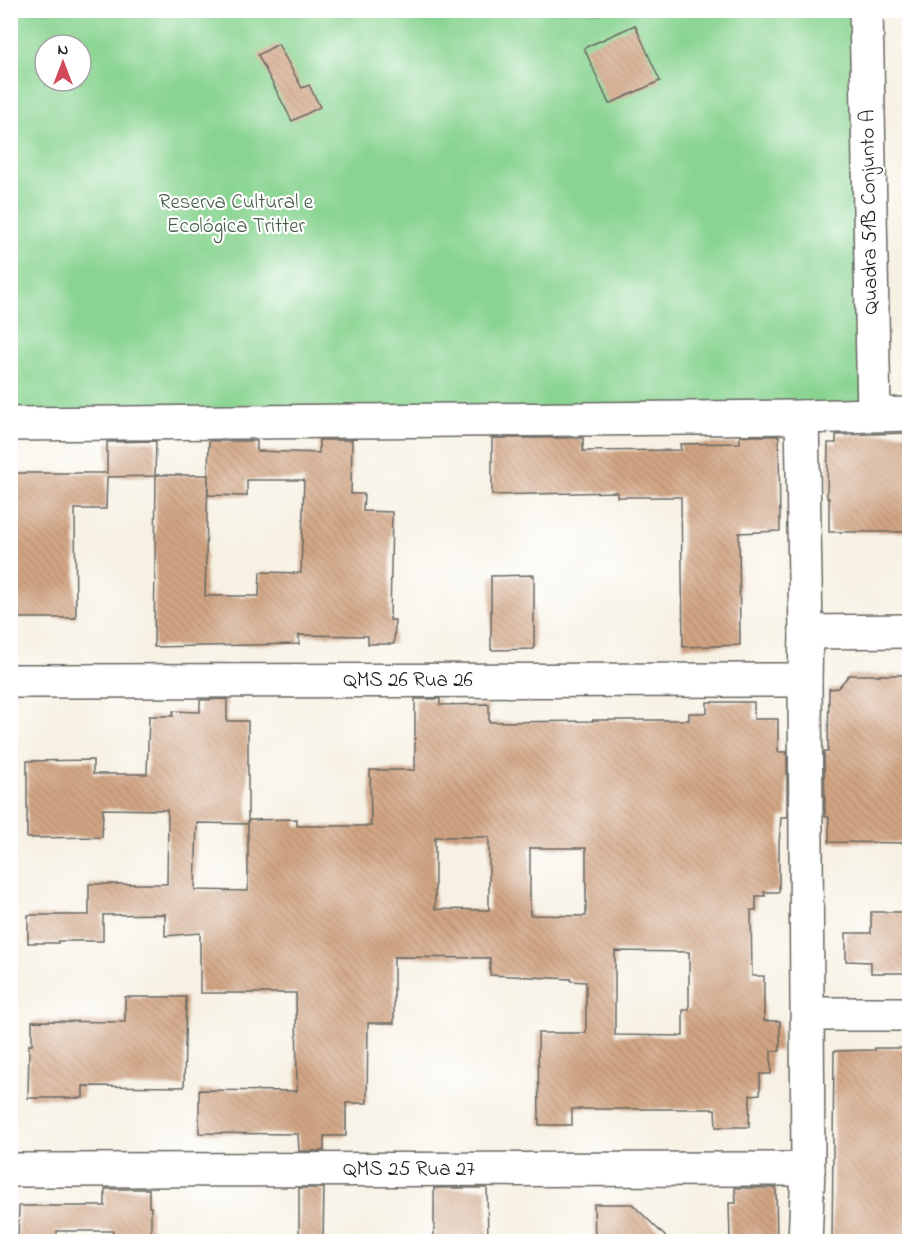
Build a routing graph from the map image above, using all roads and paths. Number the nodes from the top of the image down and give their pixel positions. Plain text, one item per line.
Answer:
1 (866, 10) edge
2 (874, 414) junction
3 (909, 414) edge
4 (802, 417) junction
5 (10, 424) edge
6 (806, 632) junction
7 (909, 632) edge
8 (806, 680) junction
9 (10, 681) edge
10 (807, 1014) junction
11 (909, 1014) edge
12 (807, 1169) junction
13 (10, 1170) edge
14 (805, 1242) edge

1 - 2 street, Quadra 51B Conjunto A
2 - 3 street
2 - 4 street
4 - 5 street
4 - 6 street
6 - 7 street
6 - 8 street
8 - 9 street, QMS 26 Rua 26
8 - 10 street
10 - 11 street
10 - 12 street
12 - 13 street, QMS 25 Rua 27
12 - 14 street

